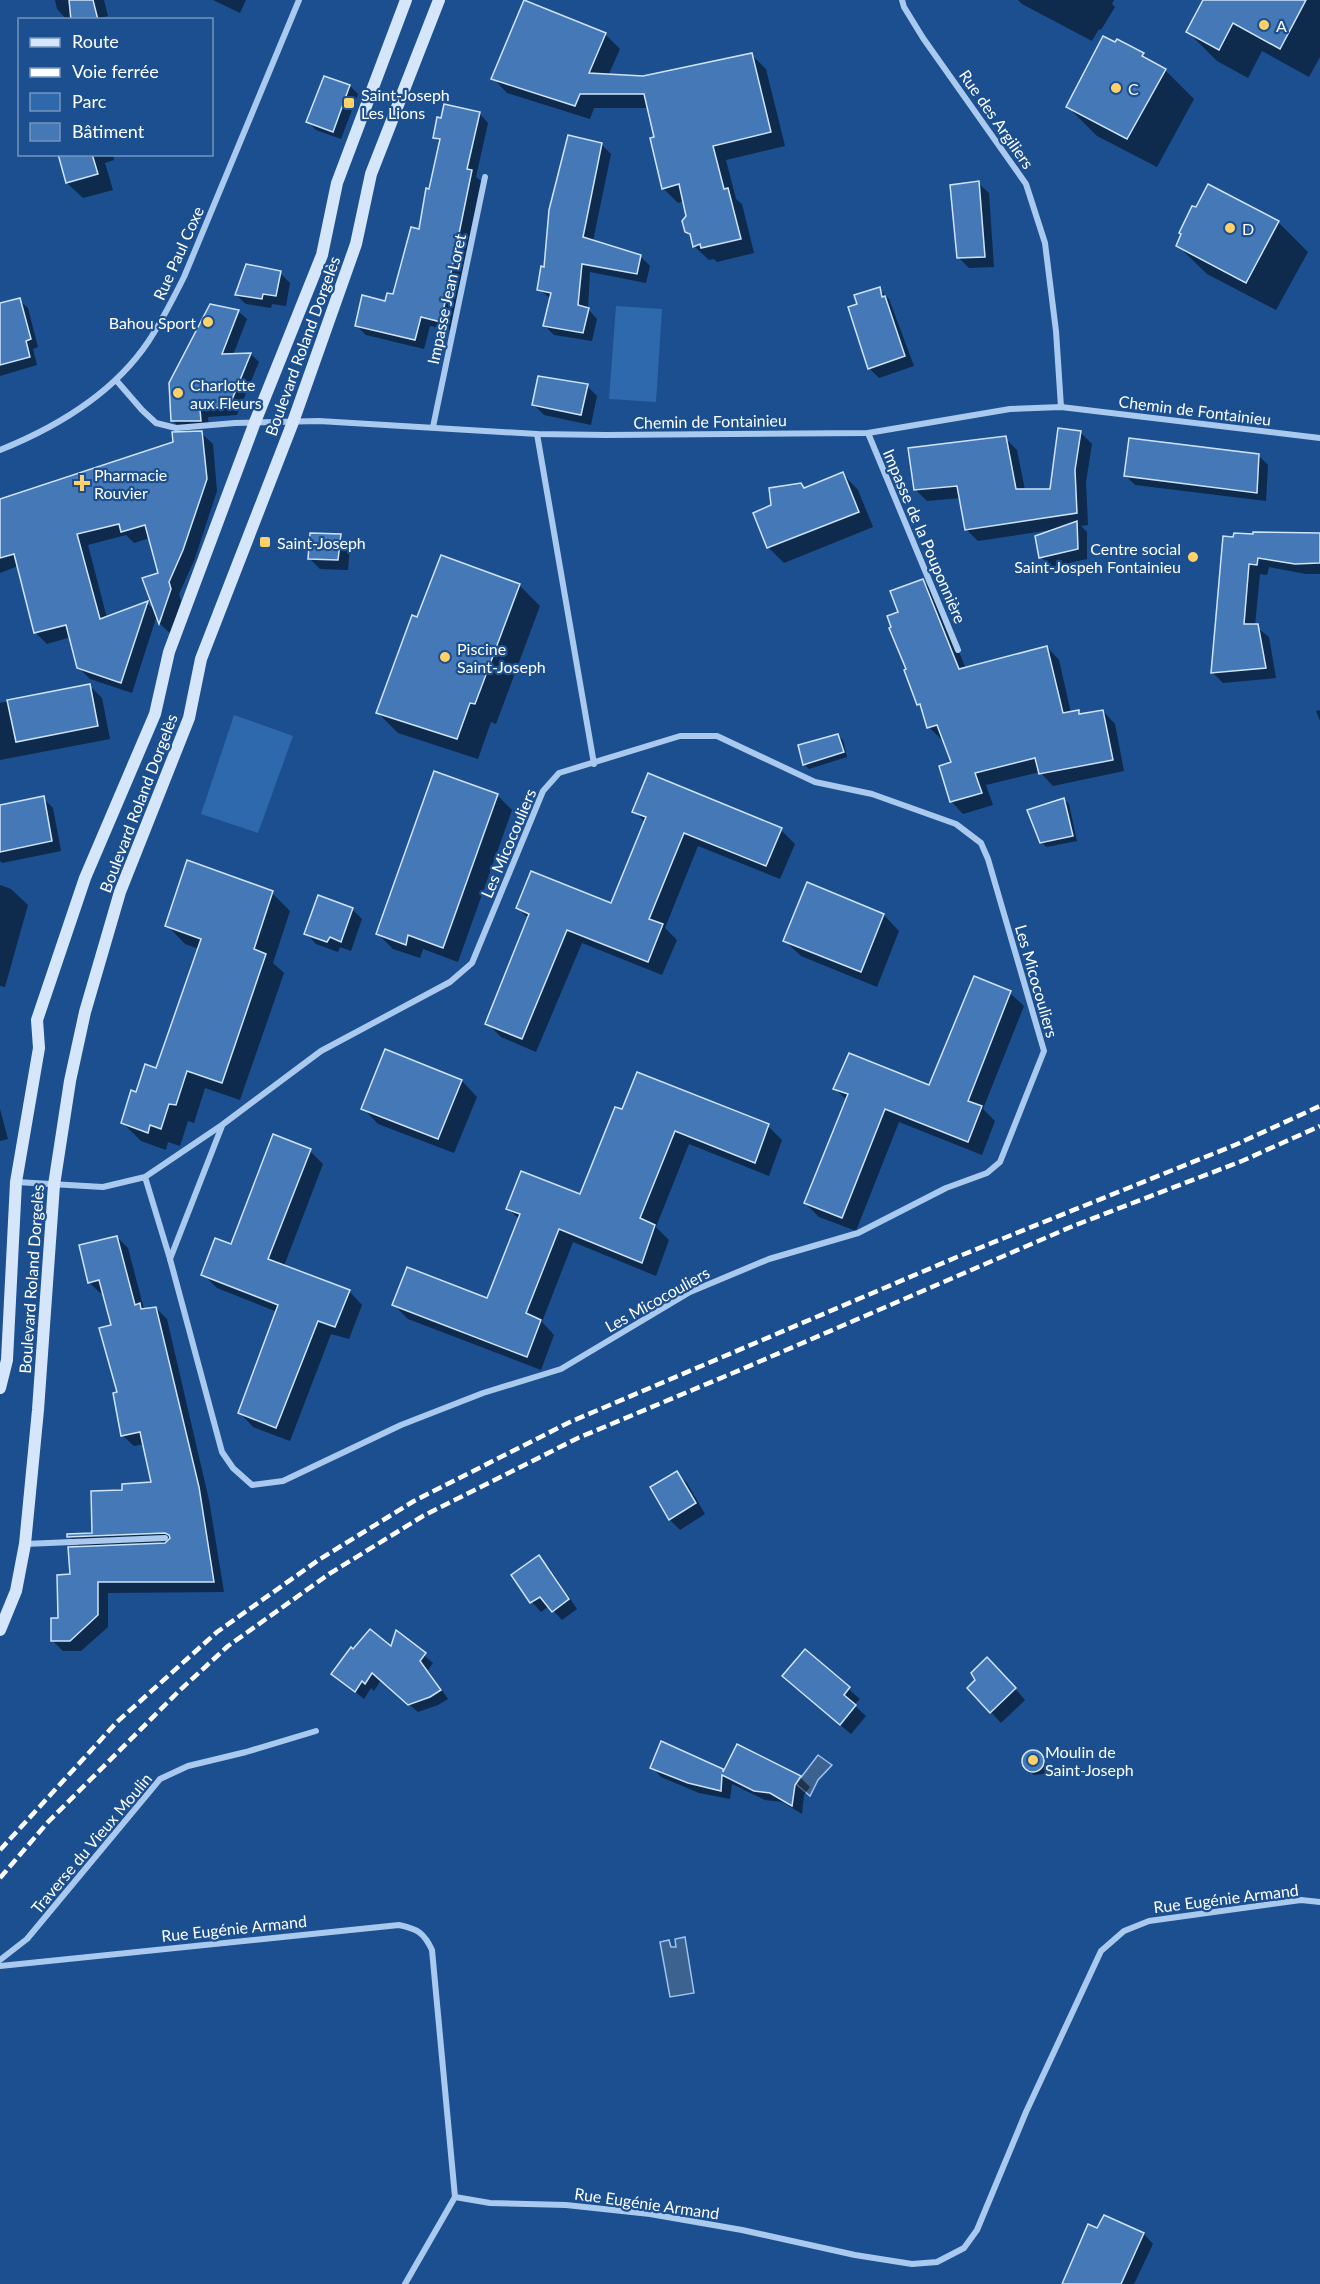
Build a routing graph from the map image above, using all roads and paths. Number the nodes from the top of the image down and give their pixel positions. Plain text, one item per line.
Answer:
1 (299, 0) edge
2 (406, 0) edge
3 (439, 0) edge
4 (902, 0) edge
5 (485, 177) dead end
6 (116, 380) junction
7 (1061, 407) junction
8 (255, 422) junction
9 (292, 422) junction
10 (433, 427) junction
11 (868, 433) junction
12 (537, 434) junction
13 (1320, 438) edge
14 (0, 450) edge
15 (958, 650) dead end
16 (594, 764) junction
17 (222, 1125) junction
18 (145, 1177) junction
19 (16, 1182) junction
20 (54, 1185) junction
21 (170, 1260) junction
22 (0, 1388) edge
23 (165, 1538) dead end
24 (25, 1544) junction
25 (0, 1630) edge
26 (316, 1731) dead end
27 (1320, 1902) edge
28 (0, 1960) edge
29 (0, 1966) edge
30 (455, 2197) junction
31 (405, 2284) edge

1 - 6 street, Rue Paul Coxe
2 - 8 main road, Boulevard Roland Dorgelès
3 - 9 main road, Boulevard Roland Dorgelès
4 - 7 street, Rue des Argiliers
5 - 10 street, Impasse Jean Loret
6 - 8 street, Chemin de Fontainieu
6 - 14 street, Rue Paul Coxe
7 - 11 street, Chemin de Fontainieu
7 - 13 street, Chemin de Fontainieu
8 - 9 street, Chemin de Fontainieu
8 - 19 main road, Boulevard Roland Dorgelès
9 - 10 street, Chemin de Fontainieu
9 - 20 main road, Boulevard Roland Dorgelès
10 - 12 street, Chemin de Fontainieu
11 - 12 street, Chemin de Fontainieu
11 - 15 street, Impasse de la Pouponnière
12 - 16 street
16 - 17 street, Les Micocouliers
16 - 21 street, Les Micocouliers
17 - 18 street, Les Micocouliers
17 - 21 street
18 - 20 street, Les Micocouliers
18 - 21 street, Les Micocouliers
19 - 20 street, Les Micocouliers
19 - 22 main road, Boulevard Roland Dorgelès
20 - 24 main road, Boulevard Roland Dorgelès
23 - 24 street
24 - 25 main road, Boulevard Roland Dorgelès
26 - 28 street, Traverse du Vieux Moulin
27 - 30 street, Rue Eugénie Armand
29 - 30 street, Rue Eugénie Armand
30 - 31 street

